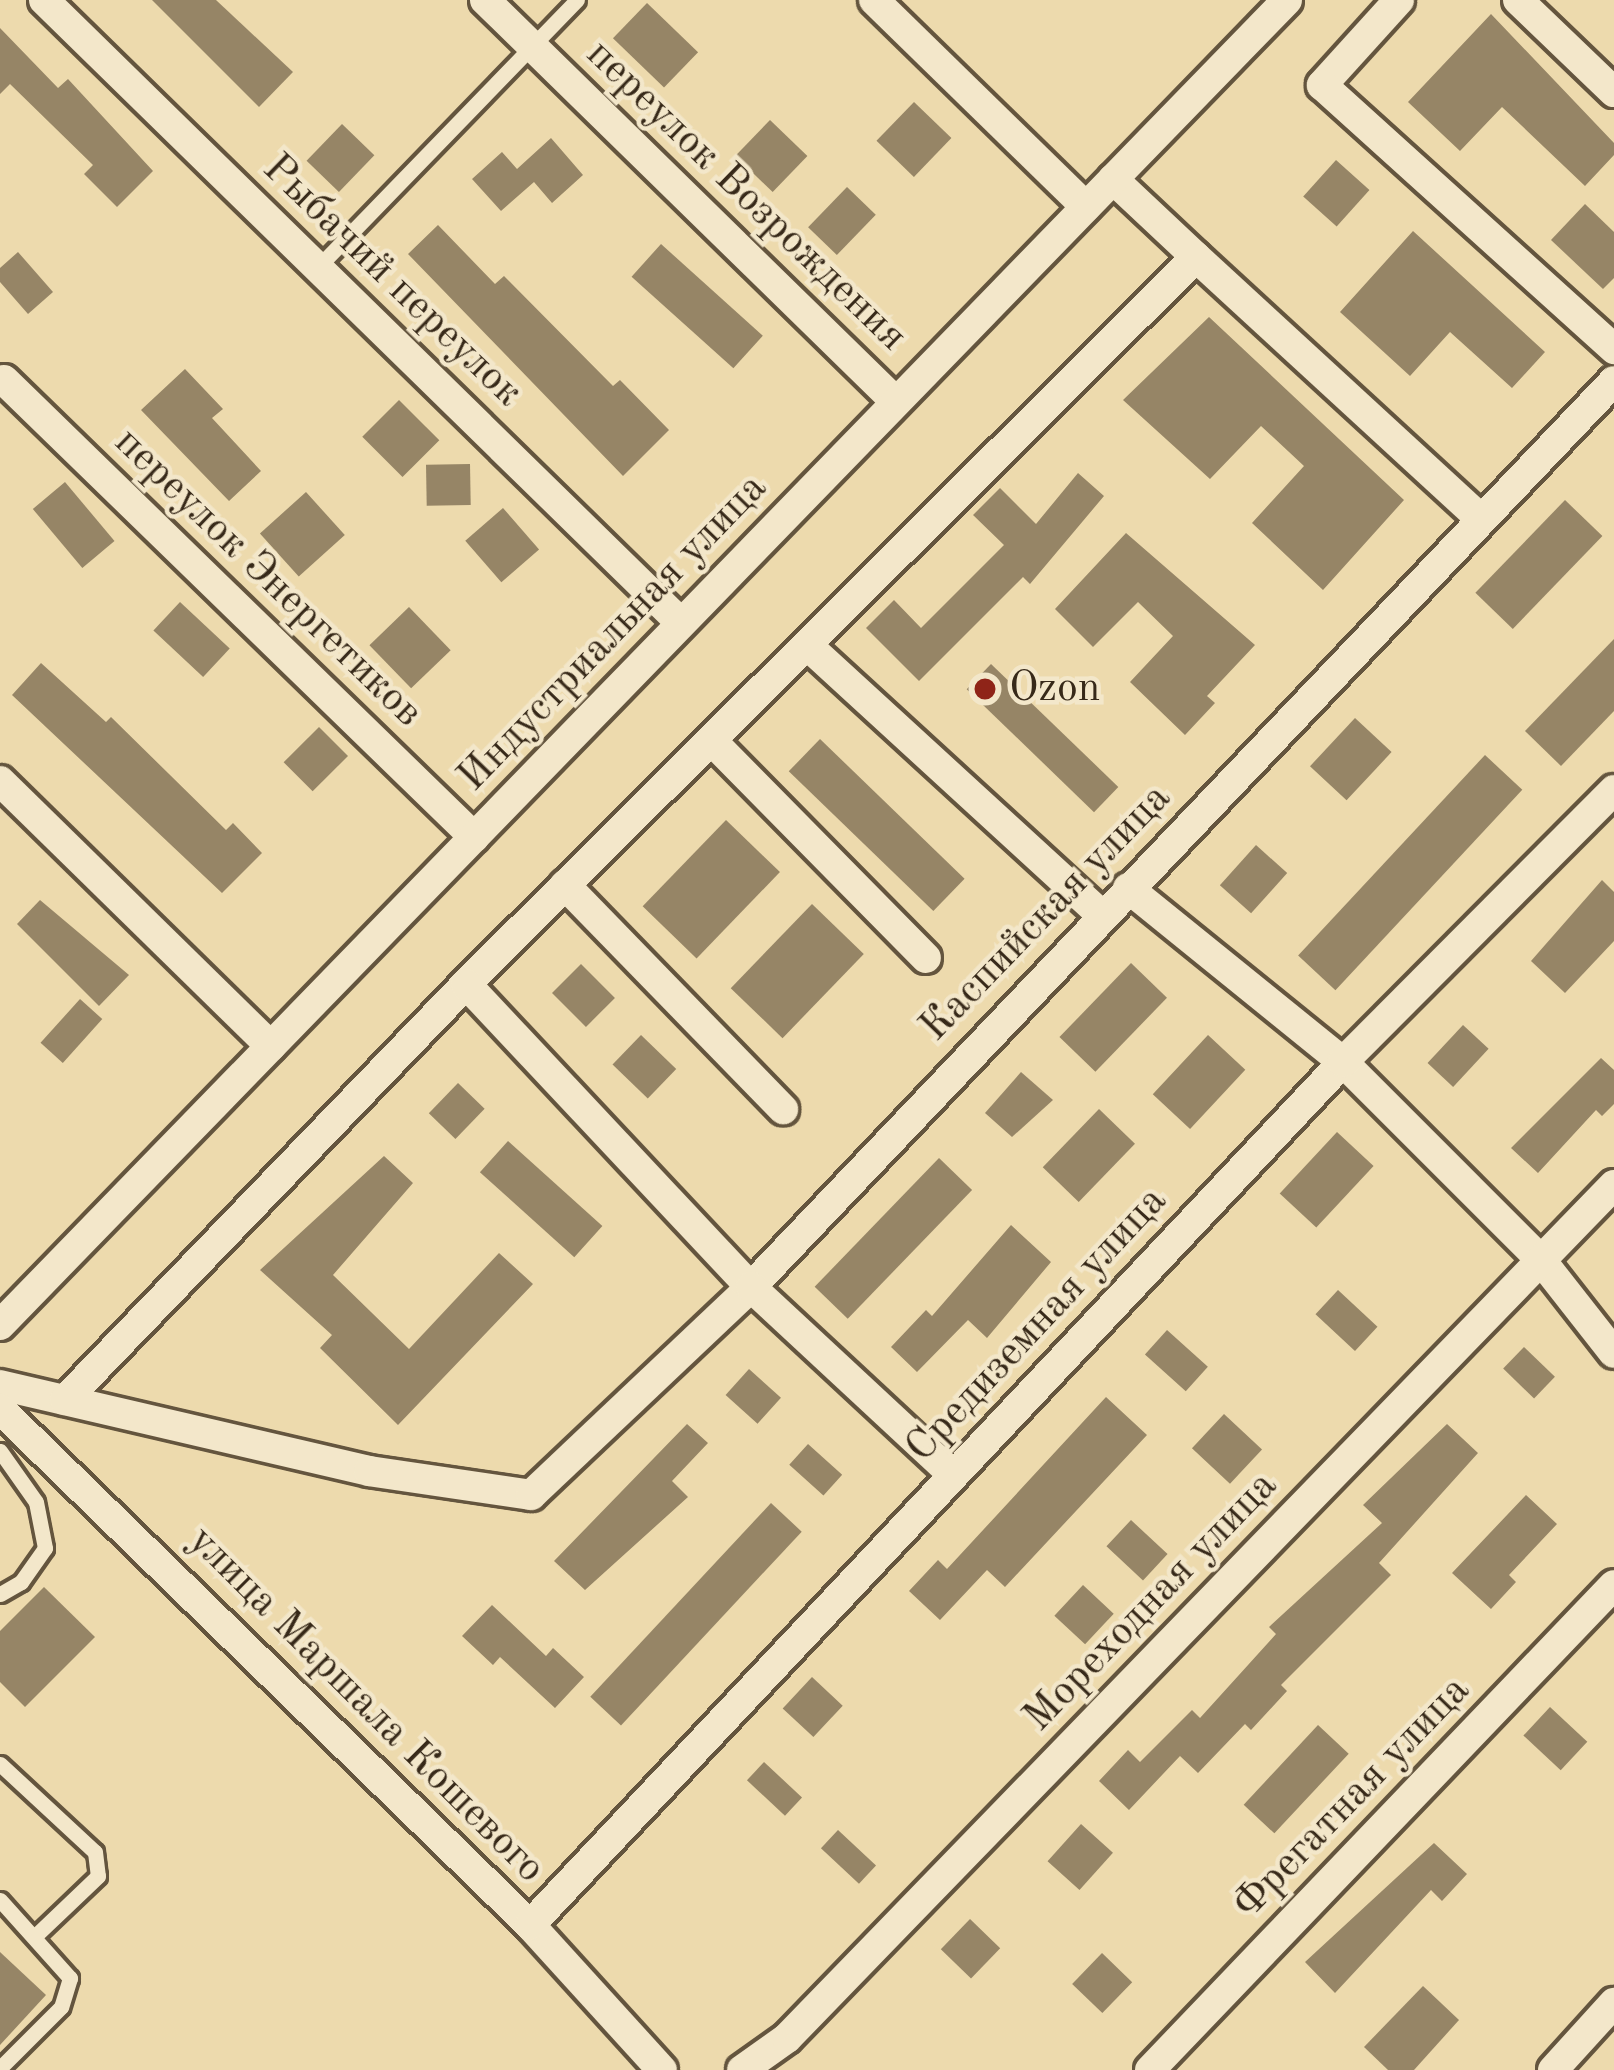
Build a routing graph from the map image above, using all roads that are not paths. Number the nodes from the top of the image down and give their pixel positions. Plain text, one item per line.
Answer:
1 (44, 0) edge
2 (485, 0) edge
3 (577, 0) edge
4 (874, 0) edge
5 (1399, 0) edge
6 (1518, 0) edge
7 (1268, 6) edge
8 (532, 46) junction
9 (1614, 92) edge
10 (1113, 179) junction
11 (1086, 207) junction
12 (1196, 257) junction
13 (318, 267) junction
14 (1614, 349) edge
15 (1614, 381) edge
16 (2, 382) edge
17 (896, 402) junction
18 (1481, 518) junction
19 (681, 623) junction
20 (807, 645) junction
21 (711, 740) junction
22 (0, 781) edge
23 (1614, 790) edge
24 (474, 837) junction
25 (565, 885) junction
26 (1128, 888) junction
27 (1101, 914) junction
28 (926, 958) dead end
29 (466, 984) junction
30 (271, 1046) junction
31 (1342, 1062) junction
32 (783, 1109) dead end
33 (1614, 1185) edge
34 (1541, 1260) junction
35 (751, 1287) junction
36 (0, 1324) edge
37 (1614, 1353) edge
38 (0, 1385) edge
39 (64, 1400) junction
40 (0, 1409) edge
41 (0, 1450) edge
42 (953, 1475) junction
43 (1614, 1585) edge
44 (0, 1594) edge
45 (0, 1764) edge
46 (0, 1900) edge
47 (530, 1925) junction
48 (36, 1935) junction
49 (1614, 2003) edge
50 (0, 2067) edge
51 (662, 2070) edge
52 (742, 2070) edge
53 (1150, 2070) edge
54 (1553, 2070) edge

1 - 13 street, Рыбачий переулок
2 - 8 street, переулок Возрождения
3 - 8 lane
4 - 11 street
5 - 14 street
6 - 9 street
7 - 10 street, Индустриальная улица
8 - 13 lane
8 - 17 street, переулок Возрождения
10 - 11 street, Индустриальная улица
10 - 12 street
11 - 17 street, Индустриальная улица
12 - 18 street
12 - 20 street
13 - 19 street, Рыбачий переулок
15 - 18 street, Каспийская улица
16 - 24 street, переулок Энергетиков
17 - 19 street, Индустриальная улица
18 - 26 street, Каспийская улица
19 - 24 street, Индустриальная улица
20 - 21 street
20 - 27 street
21 - 25 street
21 - 28 street
22 - 30 street
23 - 31 street, Средиземная улица
24 - 30 street, Индустриальная улица
25 - 29 street
25 - 32 street
26 - 27 street, Каспийская улица
26 - 31 street
27 - 35 street, Каспийская улица
29 - 35 street
29 - 39 street
30 - 36 street, Индустриальная улица
31 - 34 street
31 - 42 street, Средиземная улица
33 - 34 street, Мореходная улица
34 - 37 street
34 - 52 street, Мореходная улица
35 - 39 street, Каспийская улица
35 - 42 street
38 - 39 street
40 - 47 street, улица Маршала Кошевого
41 - 44 lane
42 - 47 street, Средиземная улица
43 - 53 street, Фрегатная улица
45 - 48 lane
46 - 48 lane
47 - 51 street, улица Маршала Кошевого
48 - 50 lane
49 - 54 street

